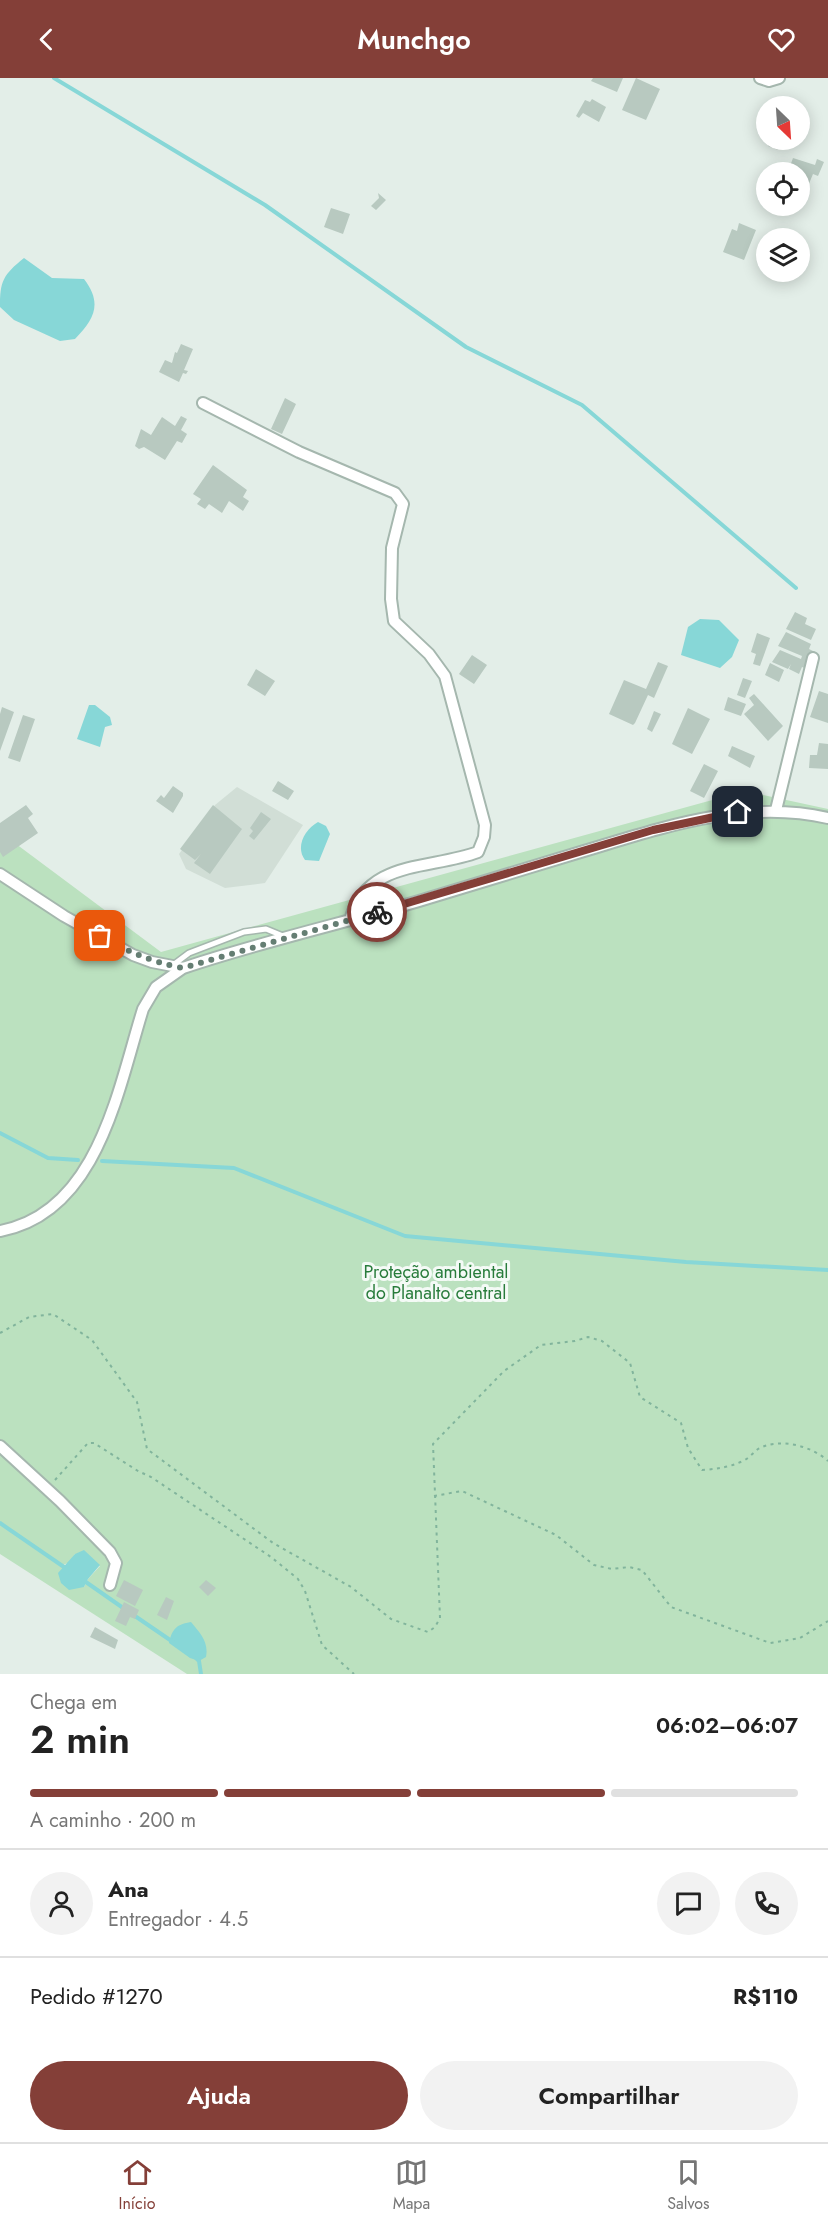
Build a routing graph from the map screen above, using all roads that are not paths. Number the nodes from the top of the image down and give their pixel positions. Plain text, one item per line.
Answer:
1 (760, 78) edge
2 (779, 78) edge
3 (203, 403) dead end
4 (813, 658) dead end
5 (776, 810) junction
6 (828, 818) edge
7 (0, 874) edge
8 (350, 920) junction
9 (288, 938) junction
10 (178, 967) junction
11 (0, 1231) edge
12 (0, 1446) edge
13 (110, 1585) dead end

1 - 2 street
3 - 8 street
4 - 5 street
5 - 6 street
5 - 8 street
7 - 10 street
8 - 9 street
9 - 10 street
9 - 10 lane
10 - 11 street
12 - 13 street

